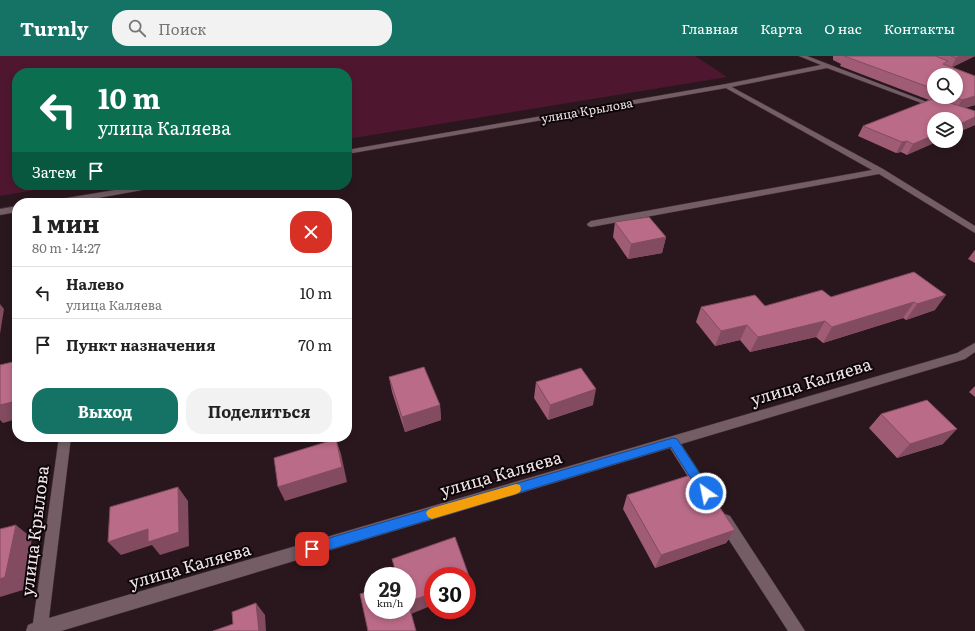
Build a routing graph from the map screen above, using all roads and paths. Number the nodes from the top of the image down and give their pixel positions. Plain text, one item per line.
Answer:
1 (802, 56) edge
2 (826, 66) junction
3 (726, 86) junction
4 (945, 110) edge
5 (352, 151) edge
6 (880, 171) junction
7 (138, 190) edge
8 (104, 198) edge
9 (12, 211) edge
10 (0, 212) edge
11 (591, 224) dead end
12 (975, 230) edge
13 (975, 347) edge
14 (64, 442) edge
15 (673, 442) junction
16 (37, 630) edge
17 (797, 631) edge

1 - 2 street
2 - 3 street, улица Крылова
2 - 4 street
3 - 5 street, улица Крылова
3 - 6 street
6 - 11 street
6 - 12 street
7 - 8 street
9 - 10 street
13 - 15 street, улица Каляева
14 - 16 street, улица Крылова
15 - 16 street, улица Каляева
15 - 17 street

